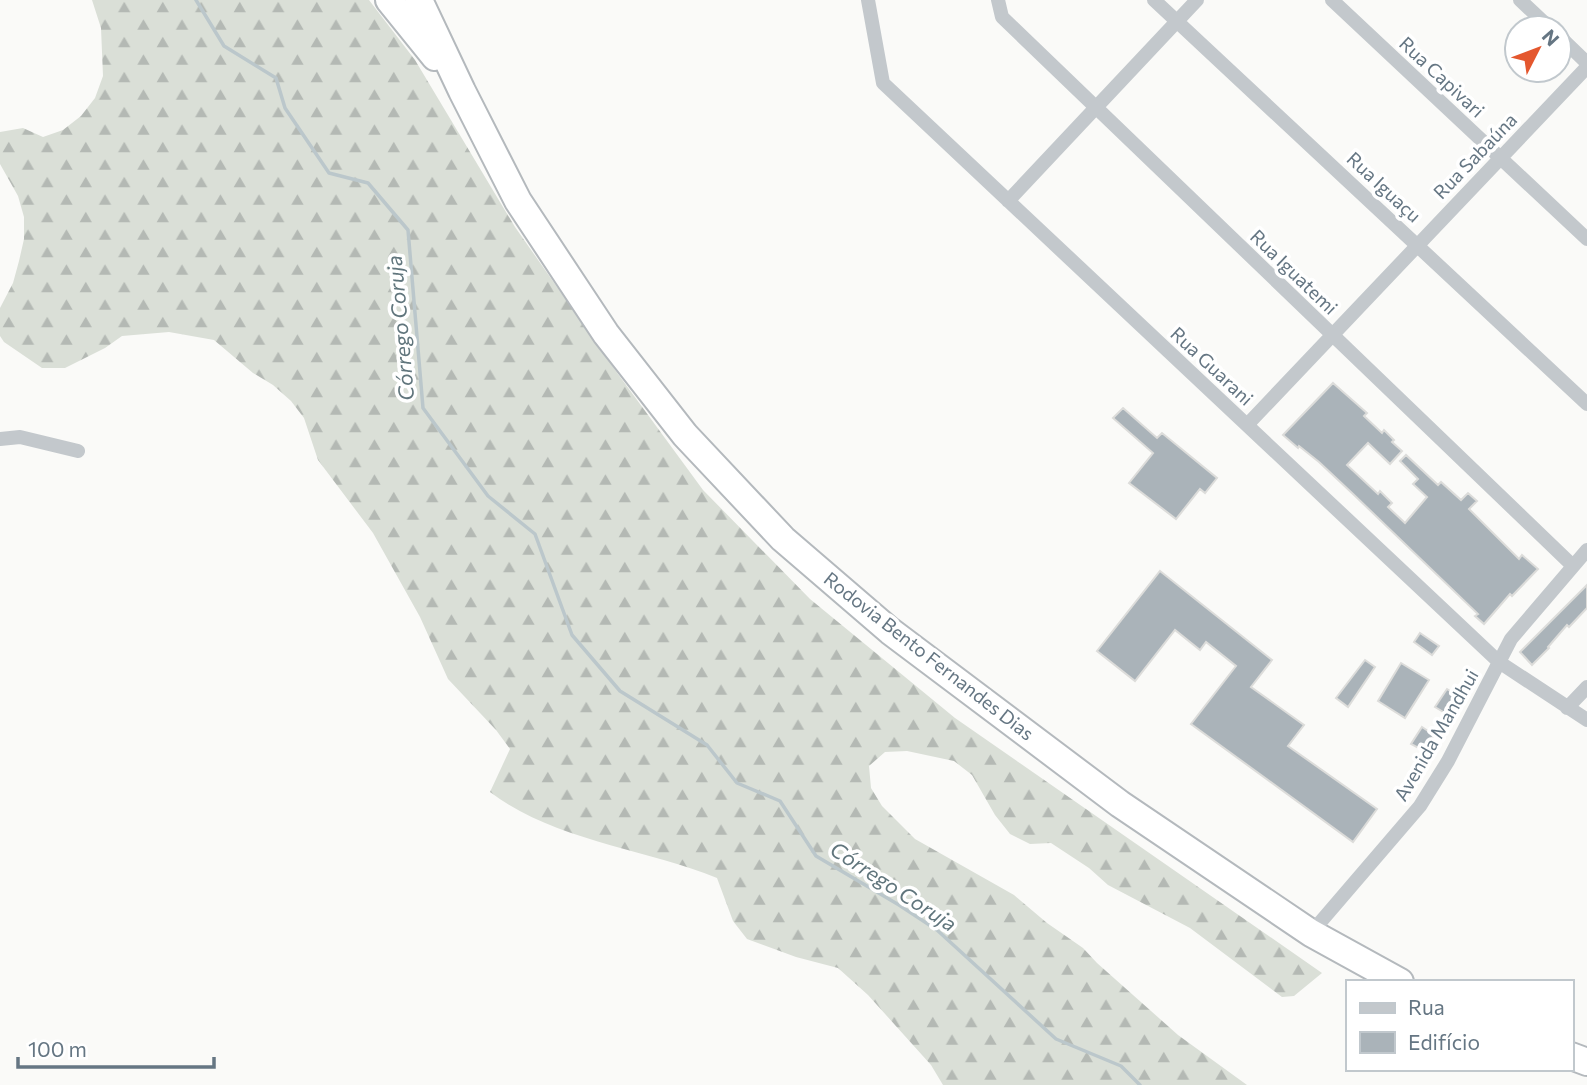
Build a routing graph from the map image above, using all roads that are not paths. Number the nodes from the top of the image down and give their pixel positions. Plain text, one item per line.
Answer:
1 (389, 0) edge
2 (419, 0) edge
3 (868, 0) edge
4 (998, 0) edge
5 (1154, 0) edge
6 (1197, 0) edge
7 (1332, 0) edge
8 (1520, 0) edge
9 (1535, 14) edge
10 (1177, 21) junction
11 (1573, 50) edge
12 (1587, 65) edge
13 (462, 91) junction
14 (1096, 108) junction
15 (1500, 158) junction
16 (1008, 201) junction
17 (1587, 239) edge
18 (1418, 244) junction
19 (1332, 335) junction
20 (1587, 404) edge
21 (1247, 425) junction
22 (0, 439) edge
23 (78, 451) dead end
24 (1587, 551) edge
25 (1573, 566) junction
26 (1499, 662) junction
27 (1587, 687) edge
28 (1567, 708) junction
29 (1587, 720) edge
30 (1311, 933) junction
31 (1395, 980) edge

1 - 13 highway, Rodovia Bento Fernandes Dias
2 - 13 highway, Rodovia Bento Fernandes Dias
3 - 16 street, Rua Guarani
4 - 14 street, Rua Iguatemi
5 - 10 street, Rua Iguaçu
6 - 10 street
7 - 15 street, Rua Capivari
8 - 9 street
10 - 14 street
10 - 18 street, Rua Iguaçu
11 - 12 street
12 - 15 street, Rua Sabaúna
13 - 30 highway, Rodovia Bento Fernandes Dias
14 - 16 street
14 - 19 street, Rua Iguatemi
15 - 17 street, Rua Capivari
15 - 18 street, Rua Sabaúna
16 - 21 street, Rua Guarani
18 - 19 street, Rua Sabaúna
18 - 20 street, Rua Iguaçu
19 - 21 street, Rua Sabaúna
19 - 25 street, Rua Iguatemi
21 - 26 street, Rua Guarani
22 - 23 street
24 - 25 street, Avenida Mandhui
25 - 26 street, Avenida Mandhui
26 - 28 street, Rua Guarani
26 - 30 street, Avenida Mandhui
27 - 28 street
28 - 29 street, Rua Guarani
30 - 31 highway, Rodovia Bento Fernandes Dias

